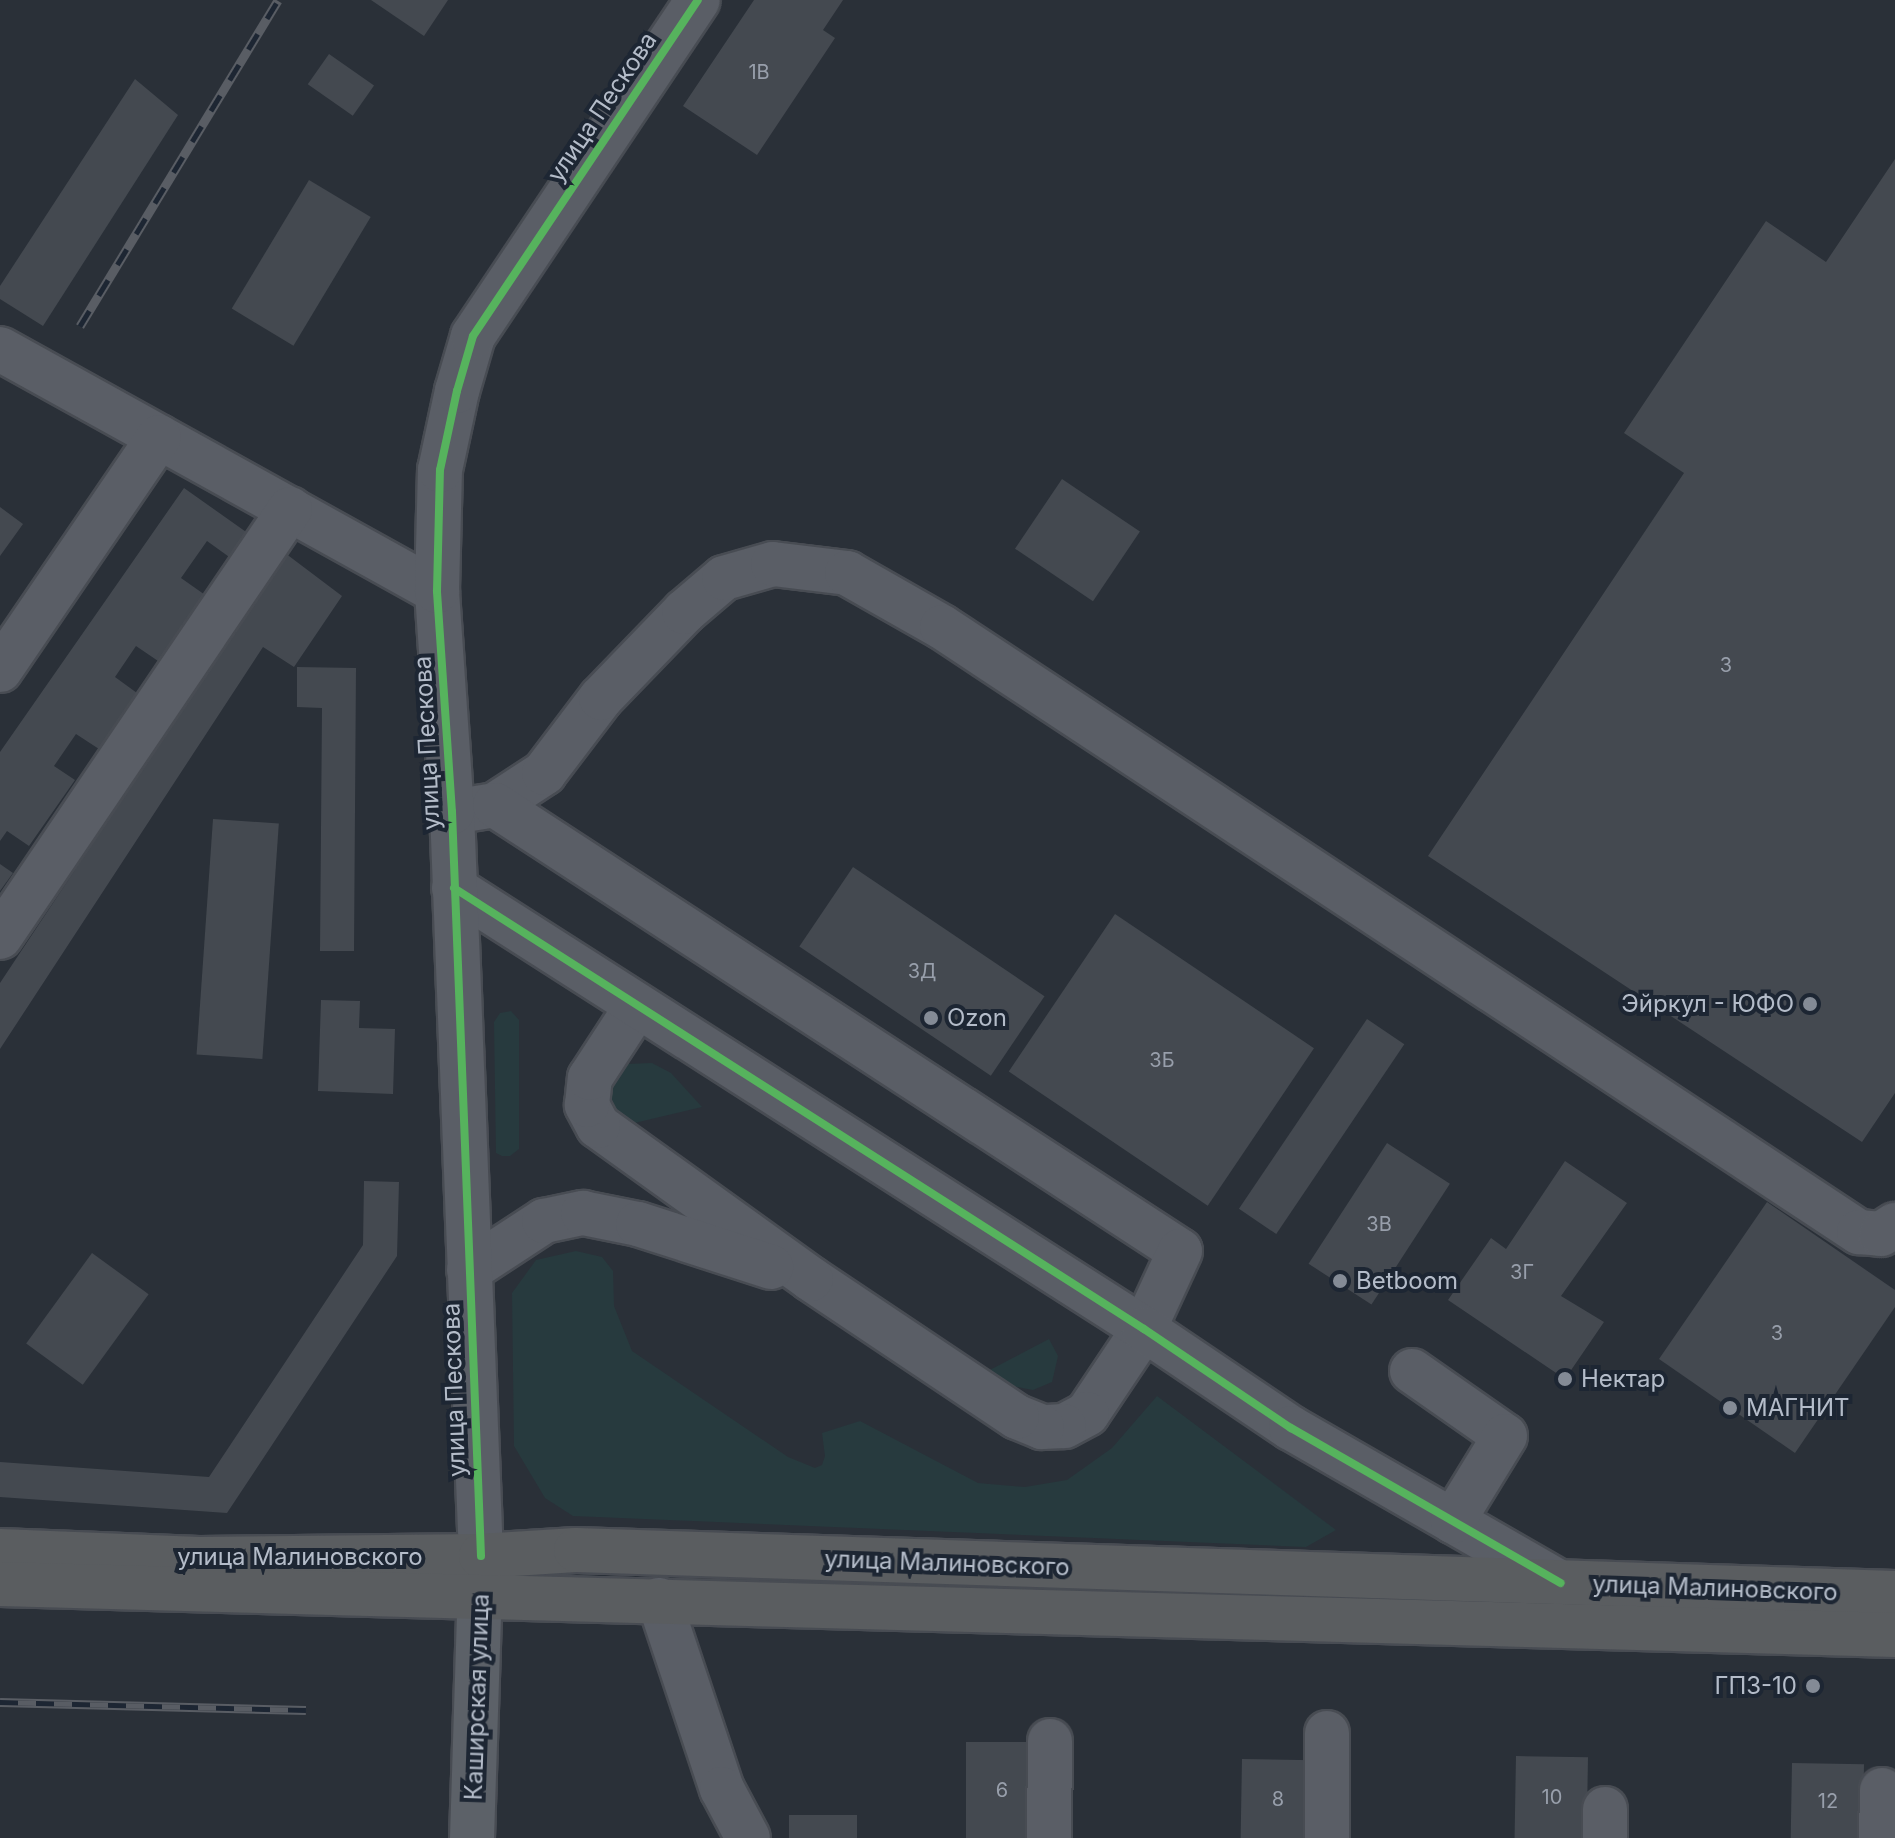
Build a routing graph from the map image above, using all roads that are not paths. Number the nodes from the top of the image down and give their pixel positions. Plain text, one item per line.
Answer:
1 (698, 0) edge
2 (0, 349) edge
3 (159, 437) junction
4 (290, 509) junction
5 (437, 591) junction
6 (0, 670) edge
7 (495, 805) junction
8 (452, 812) junction
9 (454, 888) junction
10 (0, 937) edge
11 (637, 1006) junction
12 (1895, 1225) edge
13 (469, 1270) junction
14 (811, 1279) junction
15 (1144, 1329) junction
16 (1412, 1371) dead end
17 (1453, 1521) junction
18 (0, 1551) edge
19 (481, 1556) junction
20 (1561, 1583) junction
21 (0, 1584) edge
22 (1895, 1593) edge
23 (481, 1599) junction
24 (659, 1600) junction
25 (1895, 1635) edge
26 (1327, 1733) dead end
27 (1050, 1741) dead end
28 (1882, 1790) dead end
29 (472, 1838) edge
30 (748, 1838) edge
31 (1049, 1838) edge
32 (1327, 1838) edge
33 (1881, 1838) edge

1 - 5 street, улица Пескова
2 - 3 street
3 - 4 street
3 - 6 street
4 - 5 street
4 - 10 street
5 - 8 street, улица Пескова
7 - 8 street
7 - 12 street
7 - 15 street
8 - 9 street, улица Пескова
9 - 11 street
9 - 13 street, улица Пескова
11 - 14 street
11 - 15 street
13 - 14 street
13 - 19 street, улица Пескова
14 - 15 street
15 - 17 street
16 - 17 street
17 - 20 street
18 - 19 highway, улица Малиновского
19 - 20 highway, улица Малиновского
19 - 23 main road, Каширская улица
20 - 22 highway, улица Малиновского
21 - 23 highway, улица Малиновского
23 - 24 highway, улица Малиновского
23 - 29 main road, Каширская улица
24 - 25 highway, улица Малиновского
24 - 30 street
26 - 32 street
27 - 31 street
28 - 33 street

